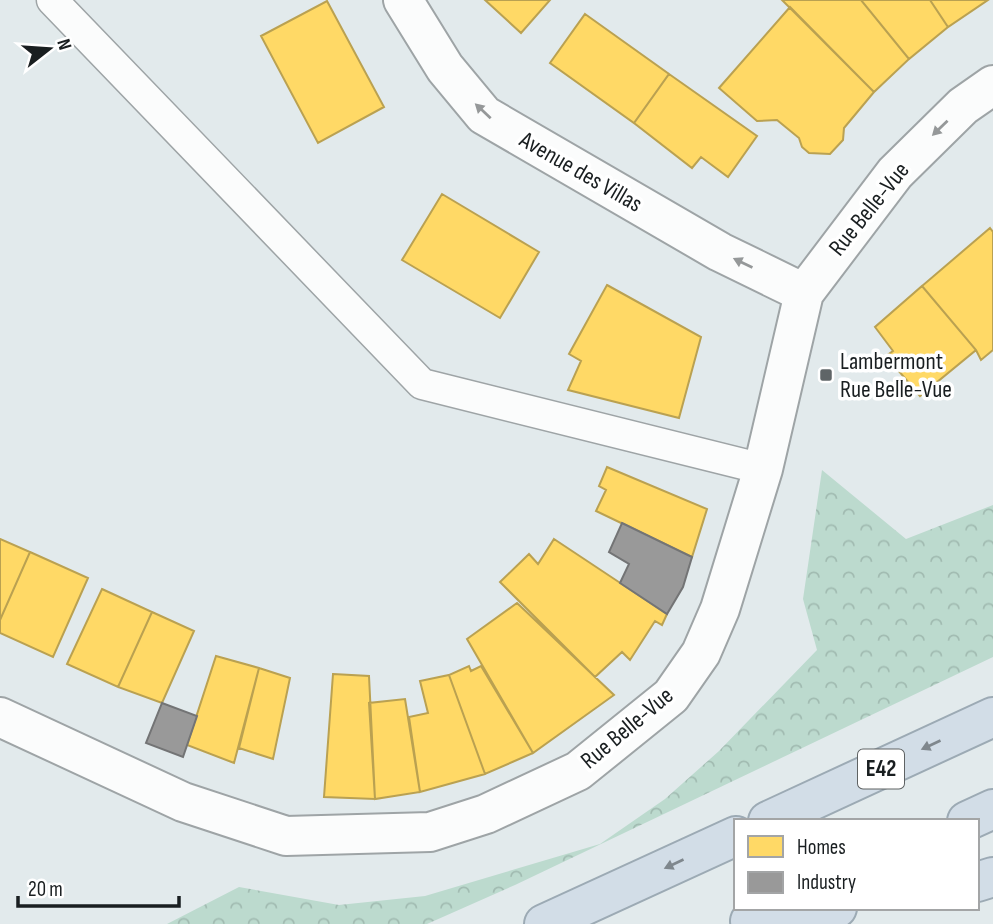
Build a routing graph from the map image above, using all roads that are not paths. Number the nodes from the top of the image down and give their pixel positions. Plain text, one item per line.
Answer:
1 (52, 0) edge
2 (403, 0) edge
3 (993, 85) edge
4 (804, 293) junction
5 (763, 469) junction
6 (0, 717) edge
7 (993, 717) edge
8 (993, 808) edge
9 (772, 819) edge
10 (971, 819) edge
11 (734, 837) edge
12 (821, 910) edge
13 (758, 918) edge
14 (544, 924) edge

1 - 5 lane
4 -> 2 street, Avenue des Villas
3 -> 4 street, Rue Belle-Vue
4 - 5 street, Rue Belle-Vue
5 - 6 street, Rue Belle-Vue
7 -> 9 highway, E42
8 - 10 highway
11 -> 14 highway
12 - 13 highway

